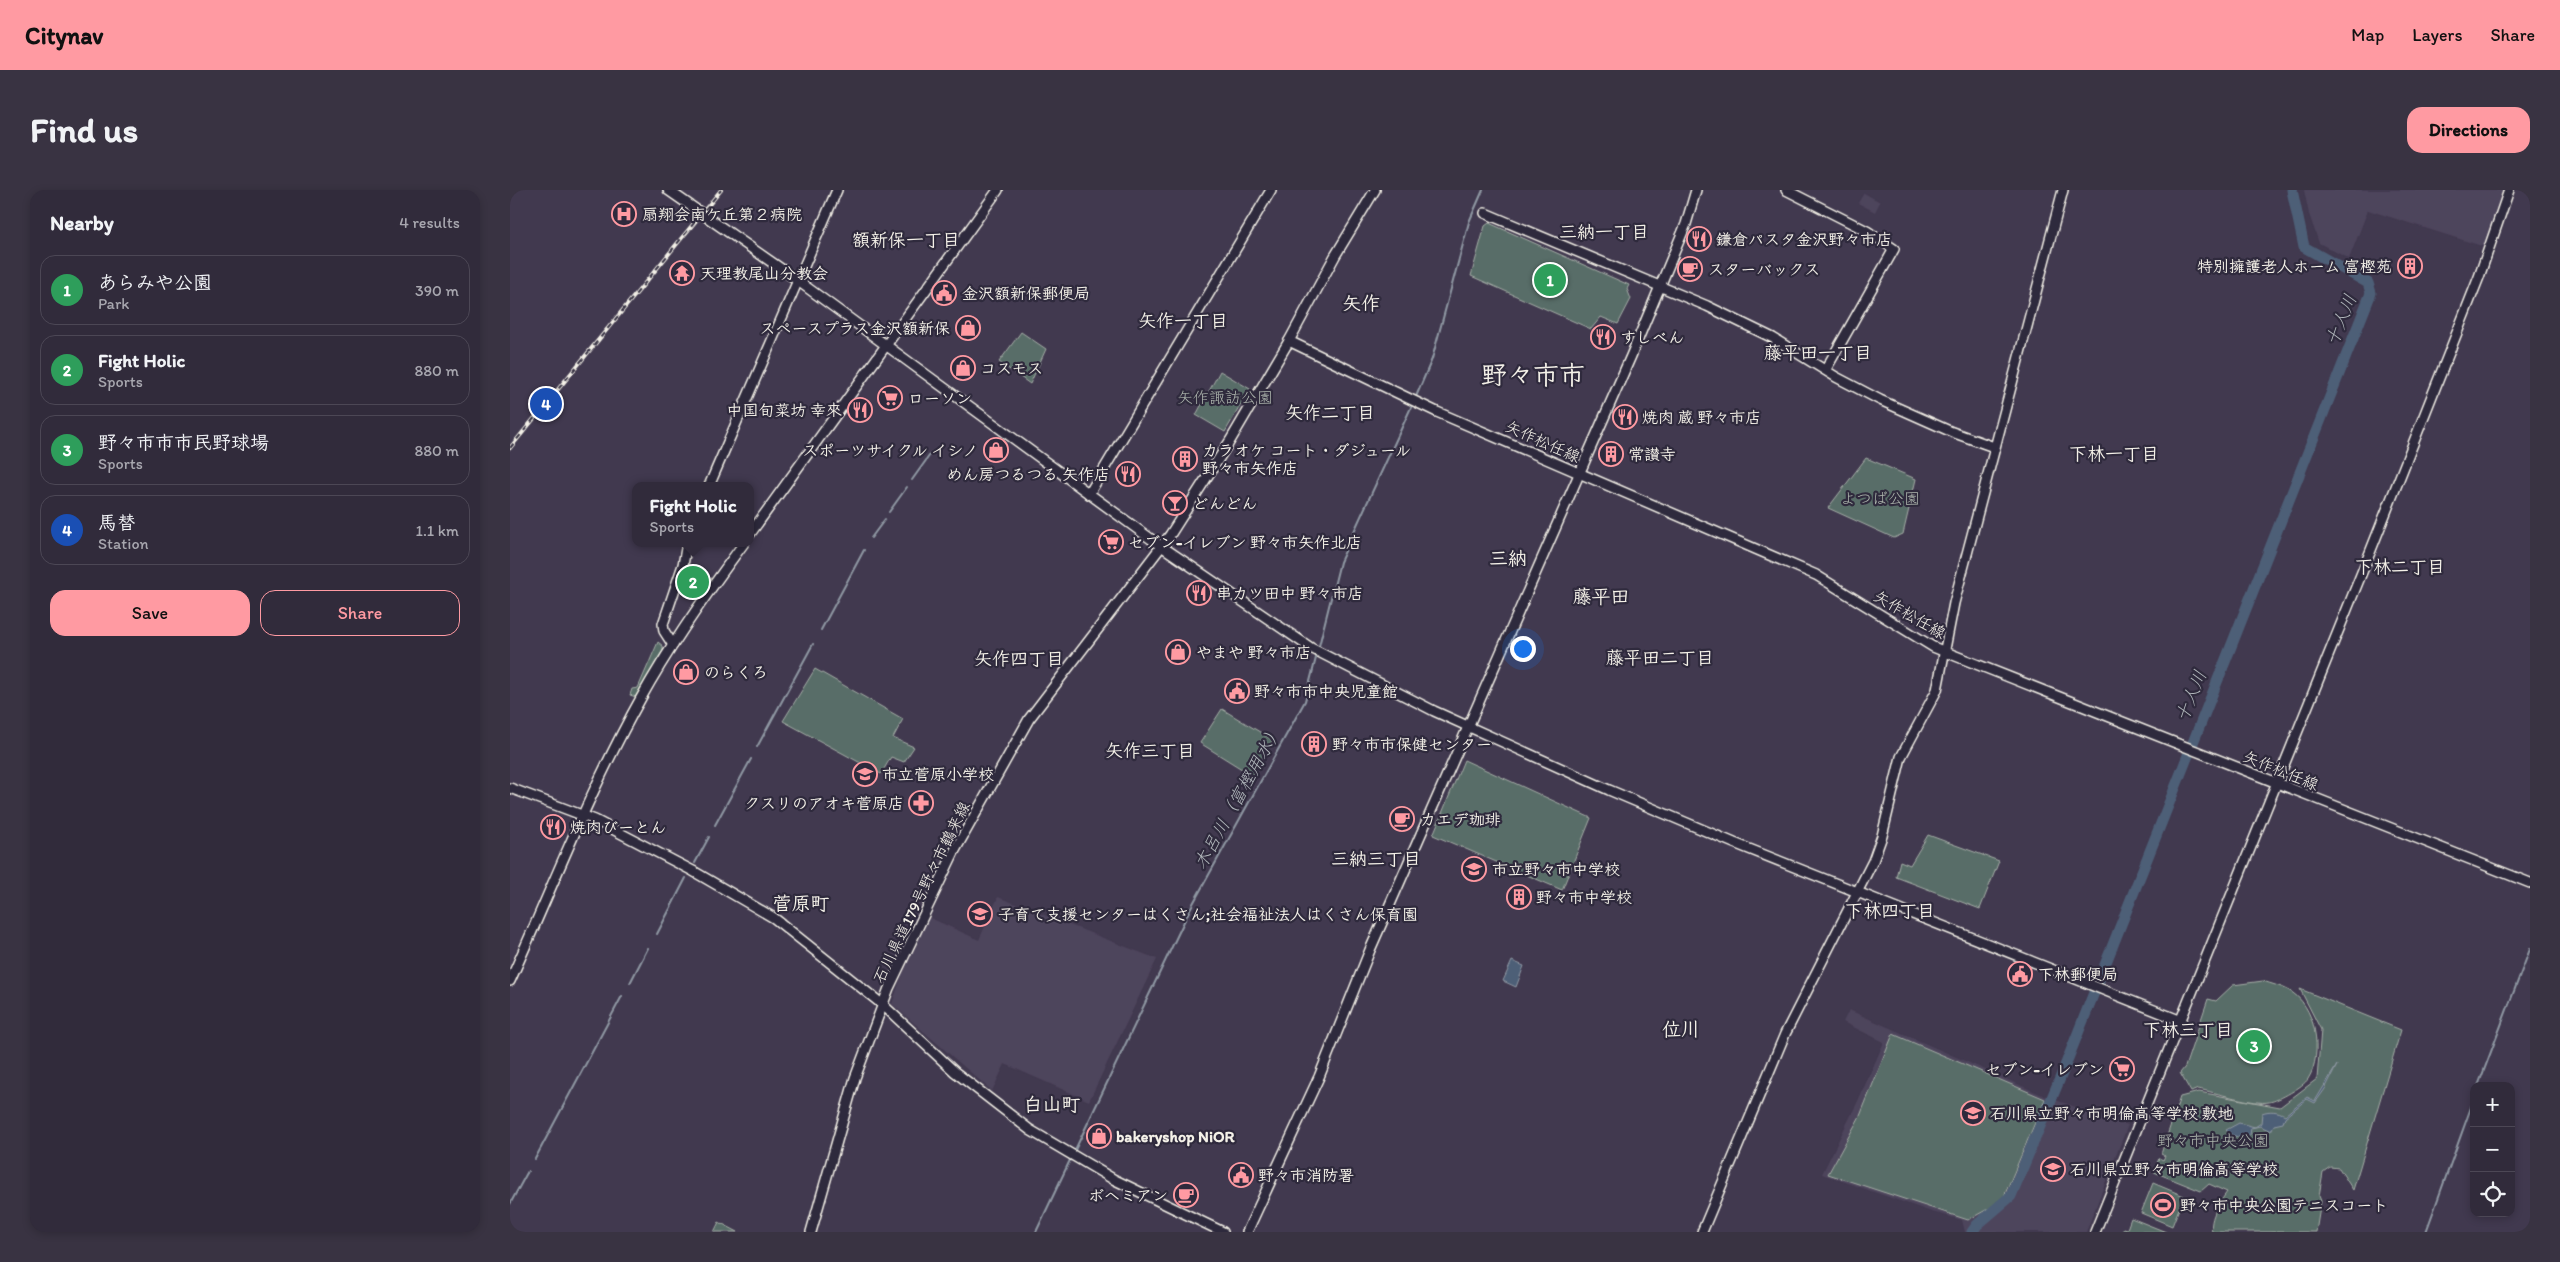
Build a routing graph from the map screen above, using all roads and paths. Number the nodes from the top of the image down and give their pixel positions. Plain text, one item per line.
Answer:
1 (668, 190) edge
2 (837, 190) edge
3 (998, 190) edge
4 (1271, 190) edge
5 (1375, 190) edge
6 (1696, 190) edge
7 (1786, 190) edge
8 (2063, 190) edge
9 (2509, 190) edge
10 (1485, 213) dead end
11 (798, 281) junction
12 (1658, 286) junction
13 (1289, 341) junction
14 (886, 346) junction
15 (1826, 368) junction
16 (1994, 447) junction
17 (1579, 473) junction
18 (711, 482) edge
19 (1089, 494) junction
20 (754, 528) edge
21 (1162, 546) junction
22 (686, 547) edge
23 (741, 547) edge
24 (673, 645) junction
25 (1944, 651) junction
26 (1469, 725) junction
27 (2275, 784) junction
28 (510, 788) edge
29 (583, 815) junction
30 (2530, 883) edge
31 (1858, 892) junction
32 (510, 981) edge
33 (883, 1005) junction
34 (2180, 1020) junction
35 (811, 1232) edge
36 (1223, 1232) edge
37 (1247, 1232) edge
38 (1702, 1232) edge
39 (2095, 1232) edge

1 - 11 street
2 - 11 street
3 - 14 street
4 - 19 street
5 - 13 street, 石川県道179号野々市鶴来線
6 - 12 street
7 - 15 street
8 - 16 street
9 - 27 street
10 - 12 street
11 - 14 street
11 - 18 street
12 - 15 street
12 - 17 street
13 - 17 street, 矢作松任線
13 - 21 street, 石川県道179号野々市鶴来線
14 - 19 street
14 - 20 street
15 - 16 street
16 - 25 street
17 - 25 street, 矢作松任線
17 - 26 street
19 - 21 street
21 - 26 street
21 - 33 street, 石川県道179号野々市鶴来線
22 - 24 street
23 - 24 street
24 - 29 street
25 - 27 street, 矢作松任線
25 - 31 street
26 - 31 street
26 - 37 street
27 - 30 street, 矢作松任線
27 - 34 street
28 - 29 street
29 - 32 street
29 - 33 street
31 - 34 street
31 - 38 street
33 - 35 street, 石川県道179号野々市鶴来線
33 - 36 street
34 - 39 street

